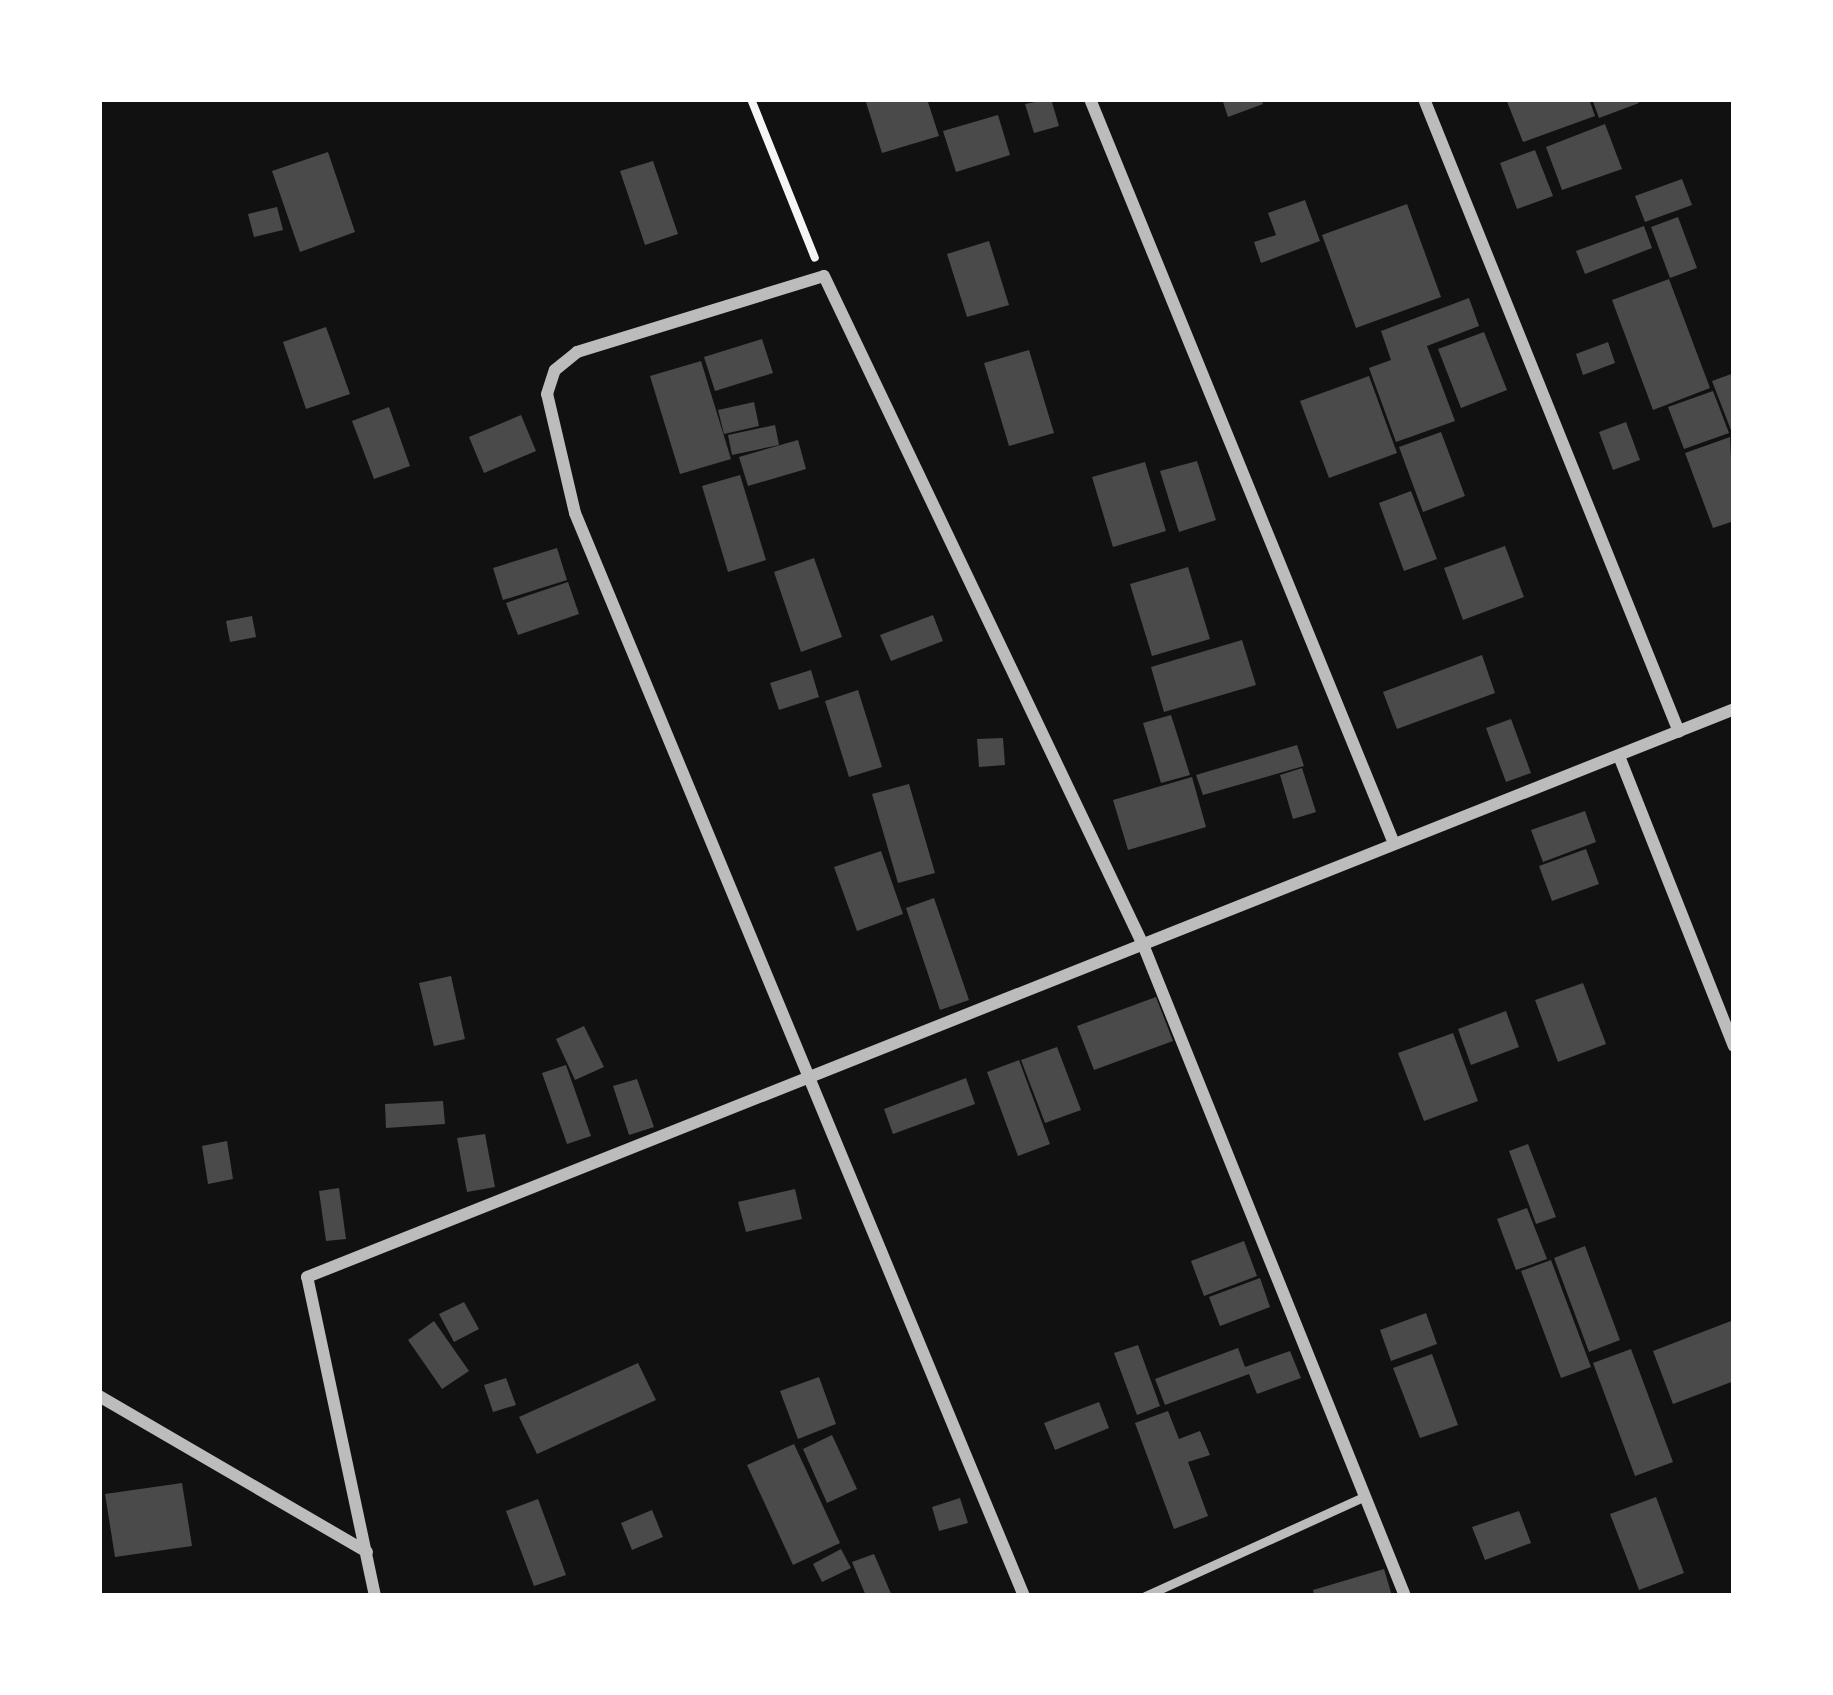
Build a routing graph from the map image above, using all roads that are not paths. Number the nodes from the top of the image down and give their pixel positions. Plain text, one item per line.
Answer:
1 (1090, 99) edge
2 (1424, 99) edge
3 (1734, 709) edge
4 (1679, 732) junction
5 (1619, 756) junction
6 (1393, 841) junction
7 (1144, 947) junction
8 (1734, 1046) edge
9 (814, 1080) junction
10 (99, 1396) edge
11 (1363, 1498) junction
12 (367, 1552) junction
13 (375, 1596) edge
14 (1024, 1596) edge
15 (1145, 1596) edge
16 (1406, 1596) edge

1 - 6 street
2 - 4 street
3 - 4 street
4 - 5 street
5 - 6 street
5 - 8 street
6 - 7 street
7 - 9 street
7 - 9 street
7 - 11 street
9 - 12 street
9 - 14 street
10 - 12 street
11 - 15 lane
11 - 16 street
12 - 13 street

